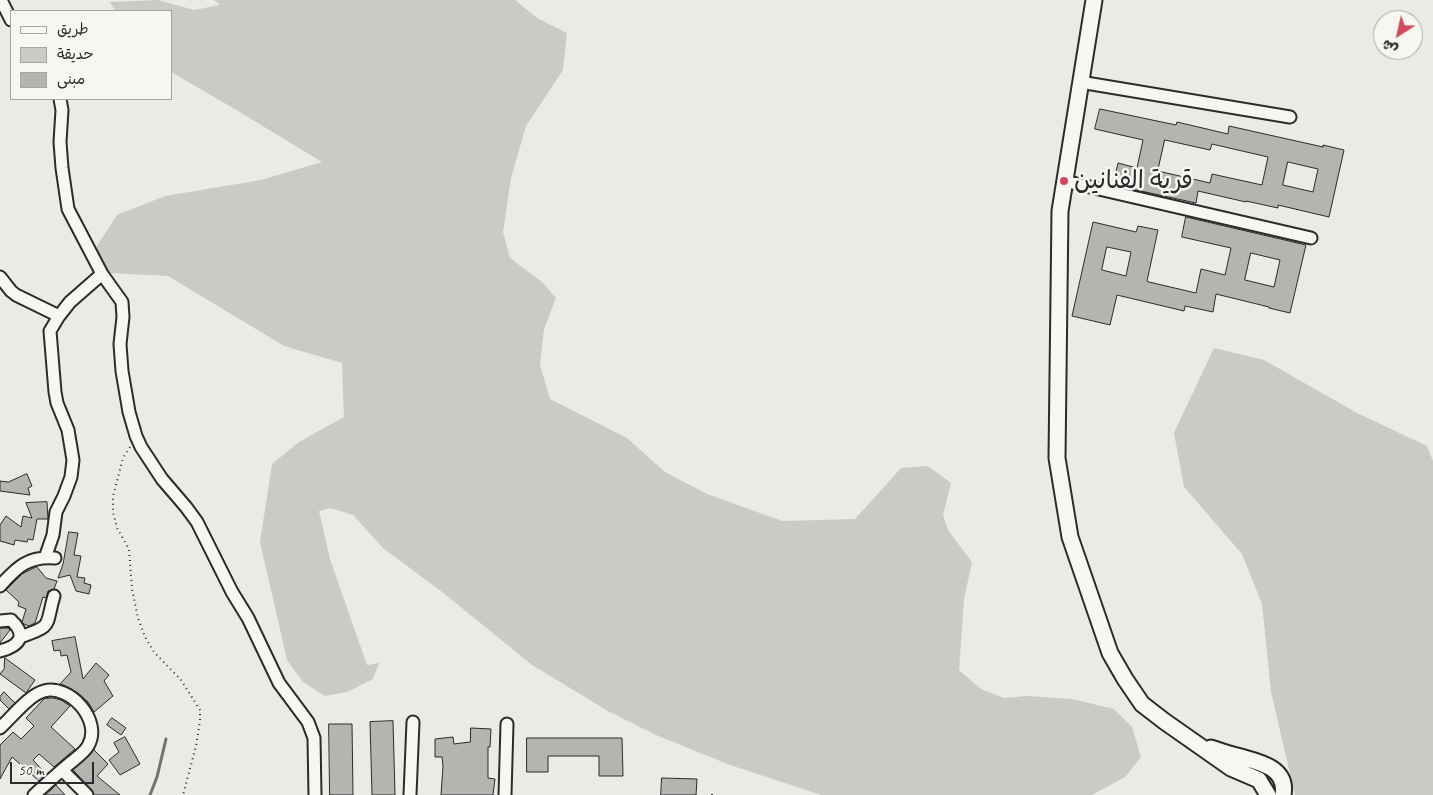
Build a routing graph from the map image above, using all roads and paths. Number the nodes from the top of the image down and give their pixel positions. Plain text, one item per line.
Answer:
1 (1, 0) edge
2 (1094, 0) edge
3 (10, 18) edge
4 (1080, 82) junction
5 (60, 100) edge
6 (1290, 117) dead end
7 (1064, 181) junction
8 (1311, 238) dead end
9 (102, 274) junction
10 (0, 277) edge
11 (59, 316) junction
12 (136, 436) junction
13 (0, 586) edge
14 (54, 596) dead end
15 (0, 621) edge
16 (20, 637) junction
17 (0, 651) edge
18 (413, 722) dead end
19 (507, 724) dead end
20 (0, 728) edge
21 (1188, 737) junction
22 (62, 770) junction
23 (34, 795) edge
24 (87, 795) edge
25 (183, 795) edge
26 (315, 795) edge
27 (410, 795) edge
28 (505, 795) edge
29 (1268, 795) edge
30 (1283, 795) edge

1 - 3 street
2 - 4 main road
4 - 6 street
4 - 7 main road
5 - 9 street
7 - 8 street
7 - 21 main road
9 - 11 street
9 - 12 street
10 - 11 street
11 - 13 street
12 - 25 path
12 - 26 street
14 - 16 street
15 - 16 street
16 - 17 street
18 - 27 street
19 - 28 street
20 - 22 street
21 - 29 main road
21 - 30 main road
22 - 23 street
22 - 24 street

